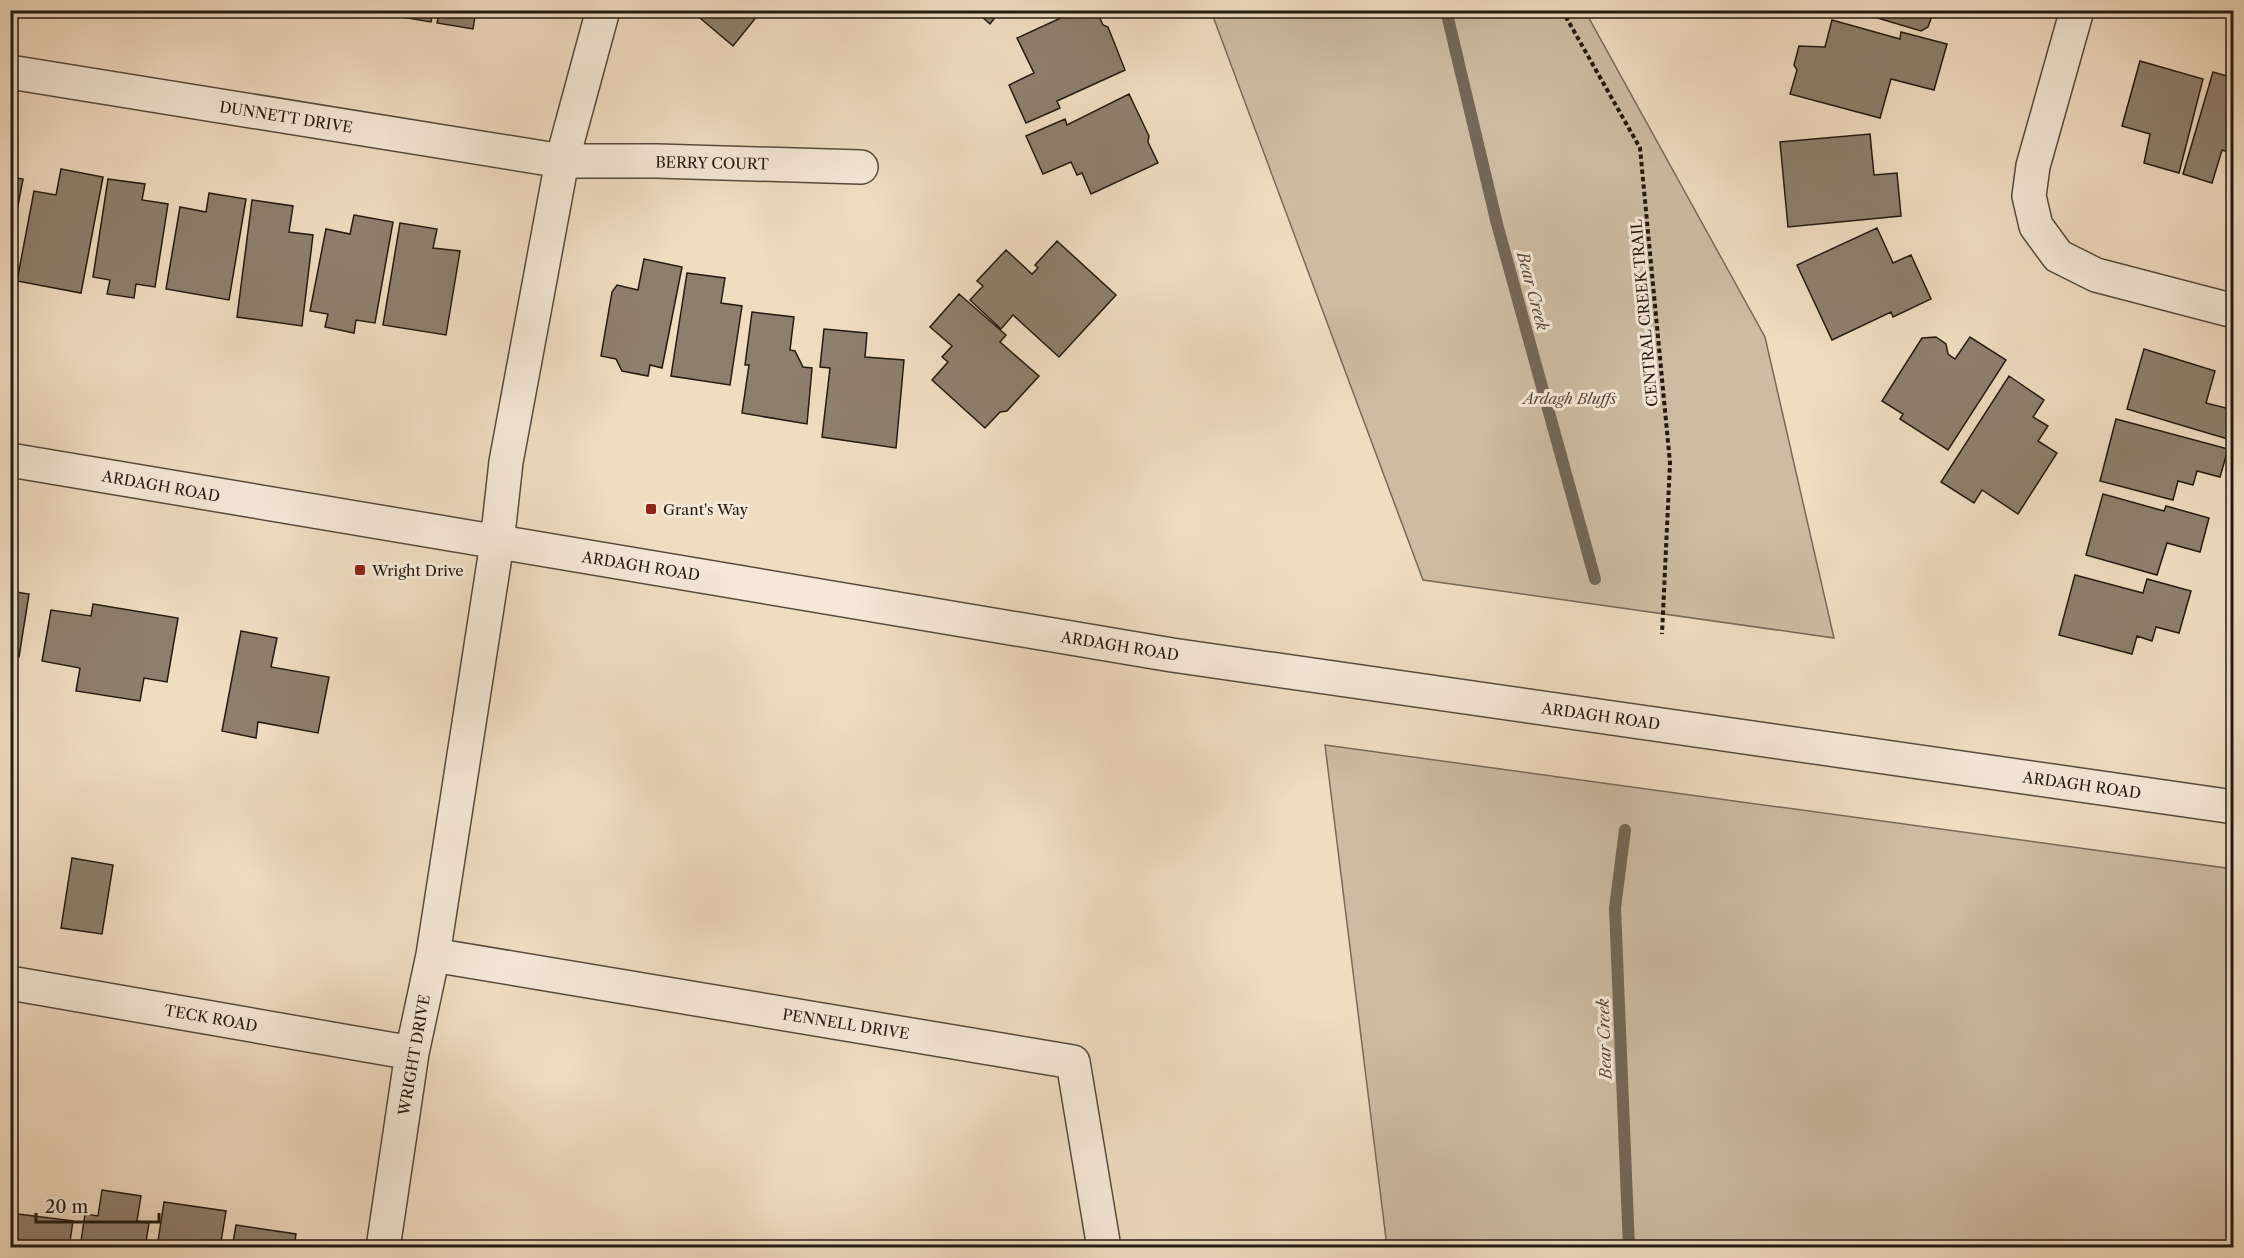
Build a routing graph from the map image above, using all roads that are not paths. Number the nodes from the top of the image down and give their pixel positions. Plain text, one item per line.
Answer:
1 (603, 10) edge
2 (2076, 10) edge
3 (10, 72) edge
4 (562, 161) junction
5 (861, 167) dead end
6 (2234, 311) edge
7 (10, 460) edge
8 (497, 543) junction
9 (2234, 807) edge
10 (433, 956) junction
11 (10, 983) edge
12 (412, 1053) junction
13 (382, 1248) edge
14 (1104, 1248) edge

1 - 4 street
2 - 6 street
3 - 4 street, DUNNETT DRIVE
4 - 5 street, BERRY COURT
4 - 8 street
7 - 8 street, ARDAGH ROAD
8 - 9 street, ARDAGH ROAD
8 - 10 street, WRIGHT DRIVE
10 - 12 street, WRIGHT DRIVE
10 - 14 street, PENNELL DRIVE
11 - 12 street, TECK ROAD
12 - 13 street, WRIGHT DRIVE

